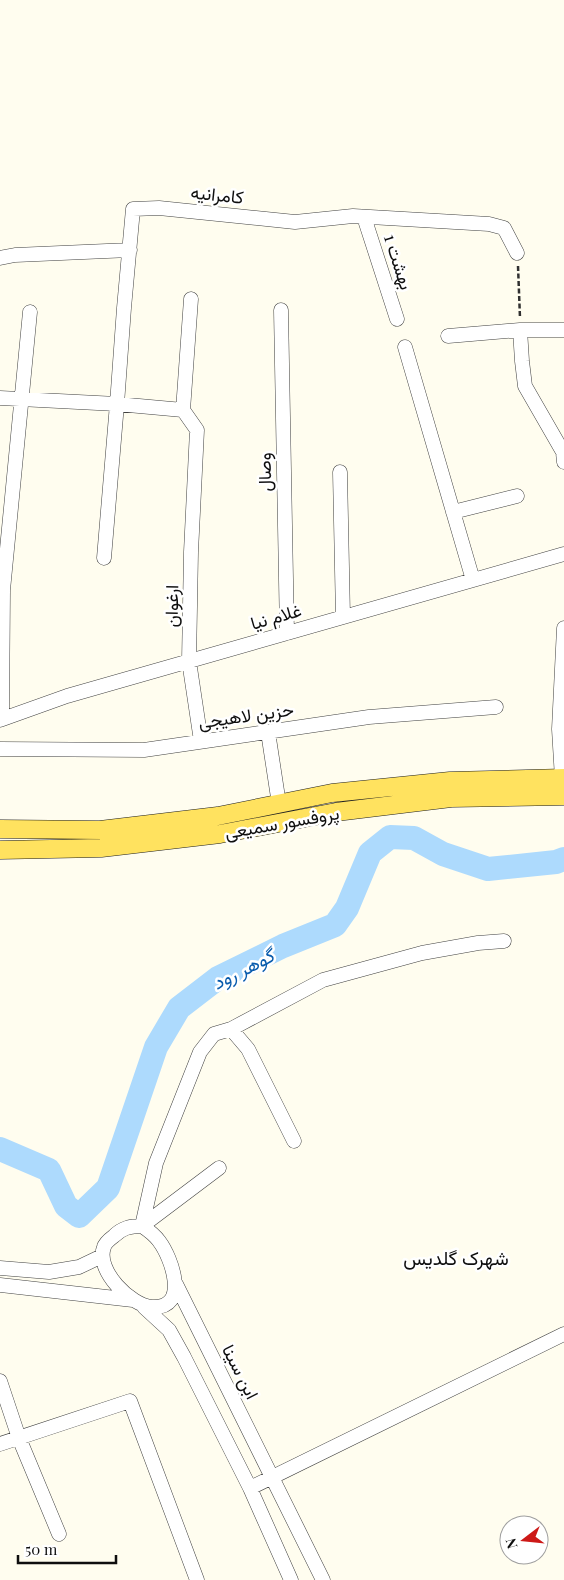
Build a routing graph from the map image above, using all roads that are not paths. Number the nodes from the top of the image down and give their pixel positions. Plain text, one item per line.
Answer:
1 (364, 216) junction
2 (130, 250) junction
3 (517, 253) road end
4 (0, 258) edge
5 (191, 299) dead end
6 (281, 310) dead end
7 (30, 312) dead end
8 (397, 319) dead end
9 (520, 330) junction
10 (564, 330) edge
11 (448, 336) dead end
12 (405, 347) dead end
13 (0, 398) edge
14 (21, 399) junction
15 (117, 404) junction
16 (183, 410) junction
17 (564, 461) edge
18 (340, 472) dead end
19 (518, 496) dead end
20 (453, 512) junction
21 (564, 554) edge
22 (104, 558) dead end
23 (473, 580) junction
24 (2, 588) edge
25 (343, 617) junction
26 (564, 628) edge
27 (287, 633) junction
28 (563, 660) edge
29 (189, 661) junction
30 (496, 707) dead end
31 (1, 720) edge
32 (268, 732) junction
33 (201, 741) junction
34 (0, 749) edge
35 (563, 778) edge
36 (564, 796) edge
37 (279, 804) junction
38 (0, 829) edge
39 (0, 850) edge
40 (504, 941) dead end
41 (231, 1029) junction
42 (294, 1141) dead end
43 (218, 1168) dead end
44 (142, 1226) junction
45 (102, 1256) junction
46 (0, 1268) edge
47 (176, 1284) junction
48 (0, 1285) edge
49 (138, 1303) junction
50 (564, 1334) edge
51 (0, 1381) edge
52 (19, 1438) junction
53 (0, 1444) edge
54 (272, 1476) junction
55 (250, 1488) junction
56 (59, 1534) dead end
57 (197, 1580) edge
58 (291, 1580) edge
59 (323, 1580) edge

1 - 2 street, کامرانیه
1 - 3 street, کامرانیه
1 - 8 street, بهشت 1
2 - 4 street
2 - 15 street, کامرانیه
5 - 16 street
6 - 27 street, وصال
7 - 14 street
9 - 10 street
9 - 11 street
9 - 17 street
12 - 20 street
13 - 14 street
14 - 15 street
14 - 24 street
15 - 16 street
15 - 22 street, کامرانیه
16 - 29 street, ارغوان
18 - 25 street
19 - 20 street
20 - 23 street
21 - 23 street, غلام نیا
23 - 25 street, غلام نیا
24 - 31 street
25 - 27 street, غلام نیا
26 - 28 street
27 - 29 street, غلام نیا
28 - 35 street
29 - 31 street, غلام نیا
29 - 33 street, ارغوان
30 - 32 street, حزین لاهیجی
32 - 33 street, حزین لاهیجی
32 - 37 street
33 - 34 street, حزین لاهیجی
35 - 37 main road, پروفسور سمیعی
36 - 39 main road, پروفسور سمیعی
37 - 38 main road, پروفسور سمیعی
40 - 41 street
41 - 42 street
41 - 44 street
43 - 44 street
44 - 45 street
44 - 47 street
45 - 46 street
45 - 49 street
47 - 49 street
47 - 54 street, ابن سینا
48 - 49 street
49 - 55 street
50 - 54 street
51 - 52 street
52 - 53 street
52 - 56 street
52 - 57 street
54 - 55 street
54 - 59 street, ابن سینا
55 - 58 street

